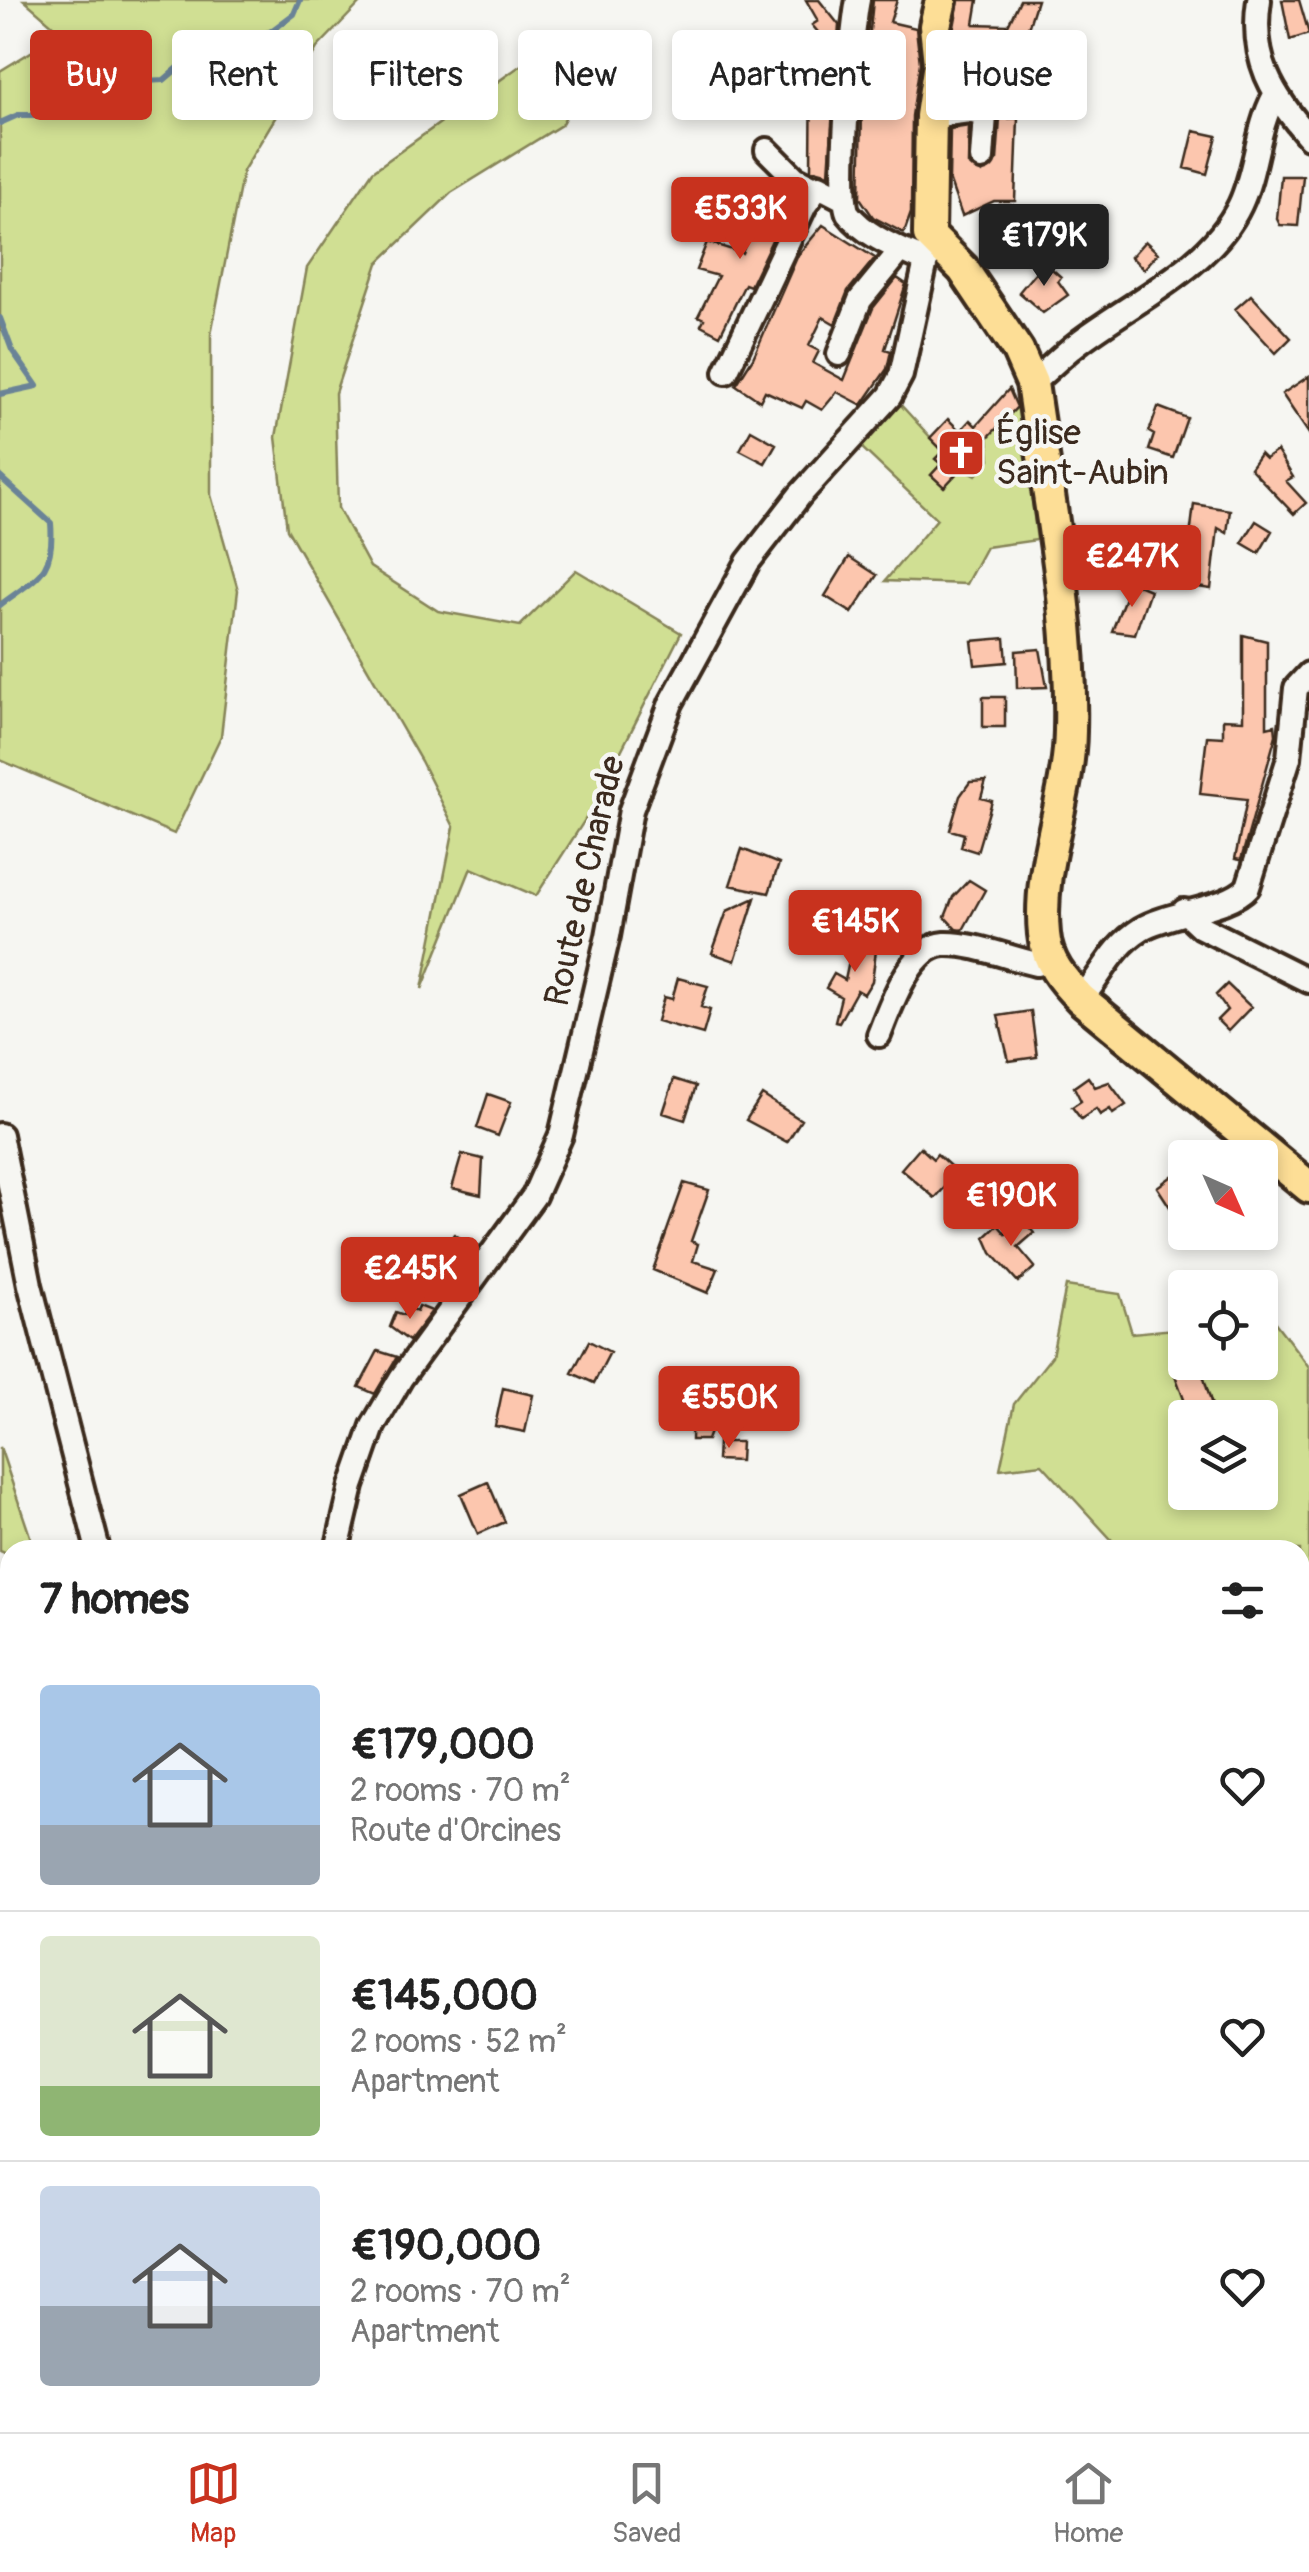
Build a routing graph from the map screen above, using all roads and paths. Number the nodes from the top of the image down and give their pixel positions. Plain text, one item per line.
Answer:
1 (858, 0) edge
2 (941, 0) edge
3 (1258, 0) edge
4 (936, 30) edge
5 (1274, 97) junction
6 (931, 120) edge
7 (985, 120) edge
8 (1309, 137) edge
9 (766, 150) dead end
10 (982, 158) dead end
11 (817, 190) junction
12 (842, 198) junction
13 (901, 250) junction
14 (932, 254) junction
15 (839, 354) dead end
16 (726, 372) dead end
17 (1032, 384) junction
18 (1309, 674) edge
19 (1184, 911) junction
20 (1051, 960) junction
21 (1309, 981) edge
22 (1080, 999) junction
23 (879, 1035) dead end
24 (0, 1135) edge
25 (1309, 1187) edge
26 (95, 1540) edge
27 (340, 1540) edge

1 - 12 street
2 - 4 main road
3 - 5 street
5 - 8 street
5 - 17 street
6 - 14 main road
7 - 10 street
9 - 11 street
11 - 12 street
11 - 16 street
12 - 13 street
13 - 14 street
13 - 15 street
14 - 17 main road
14 - 27 street, Route de Charade
17 - 20 main road
18 - 19 street
19 - 21 street
19 - 22 street
20 - 22 main road
20 - 23 street
22 - 25 main road
24 - 26 street

